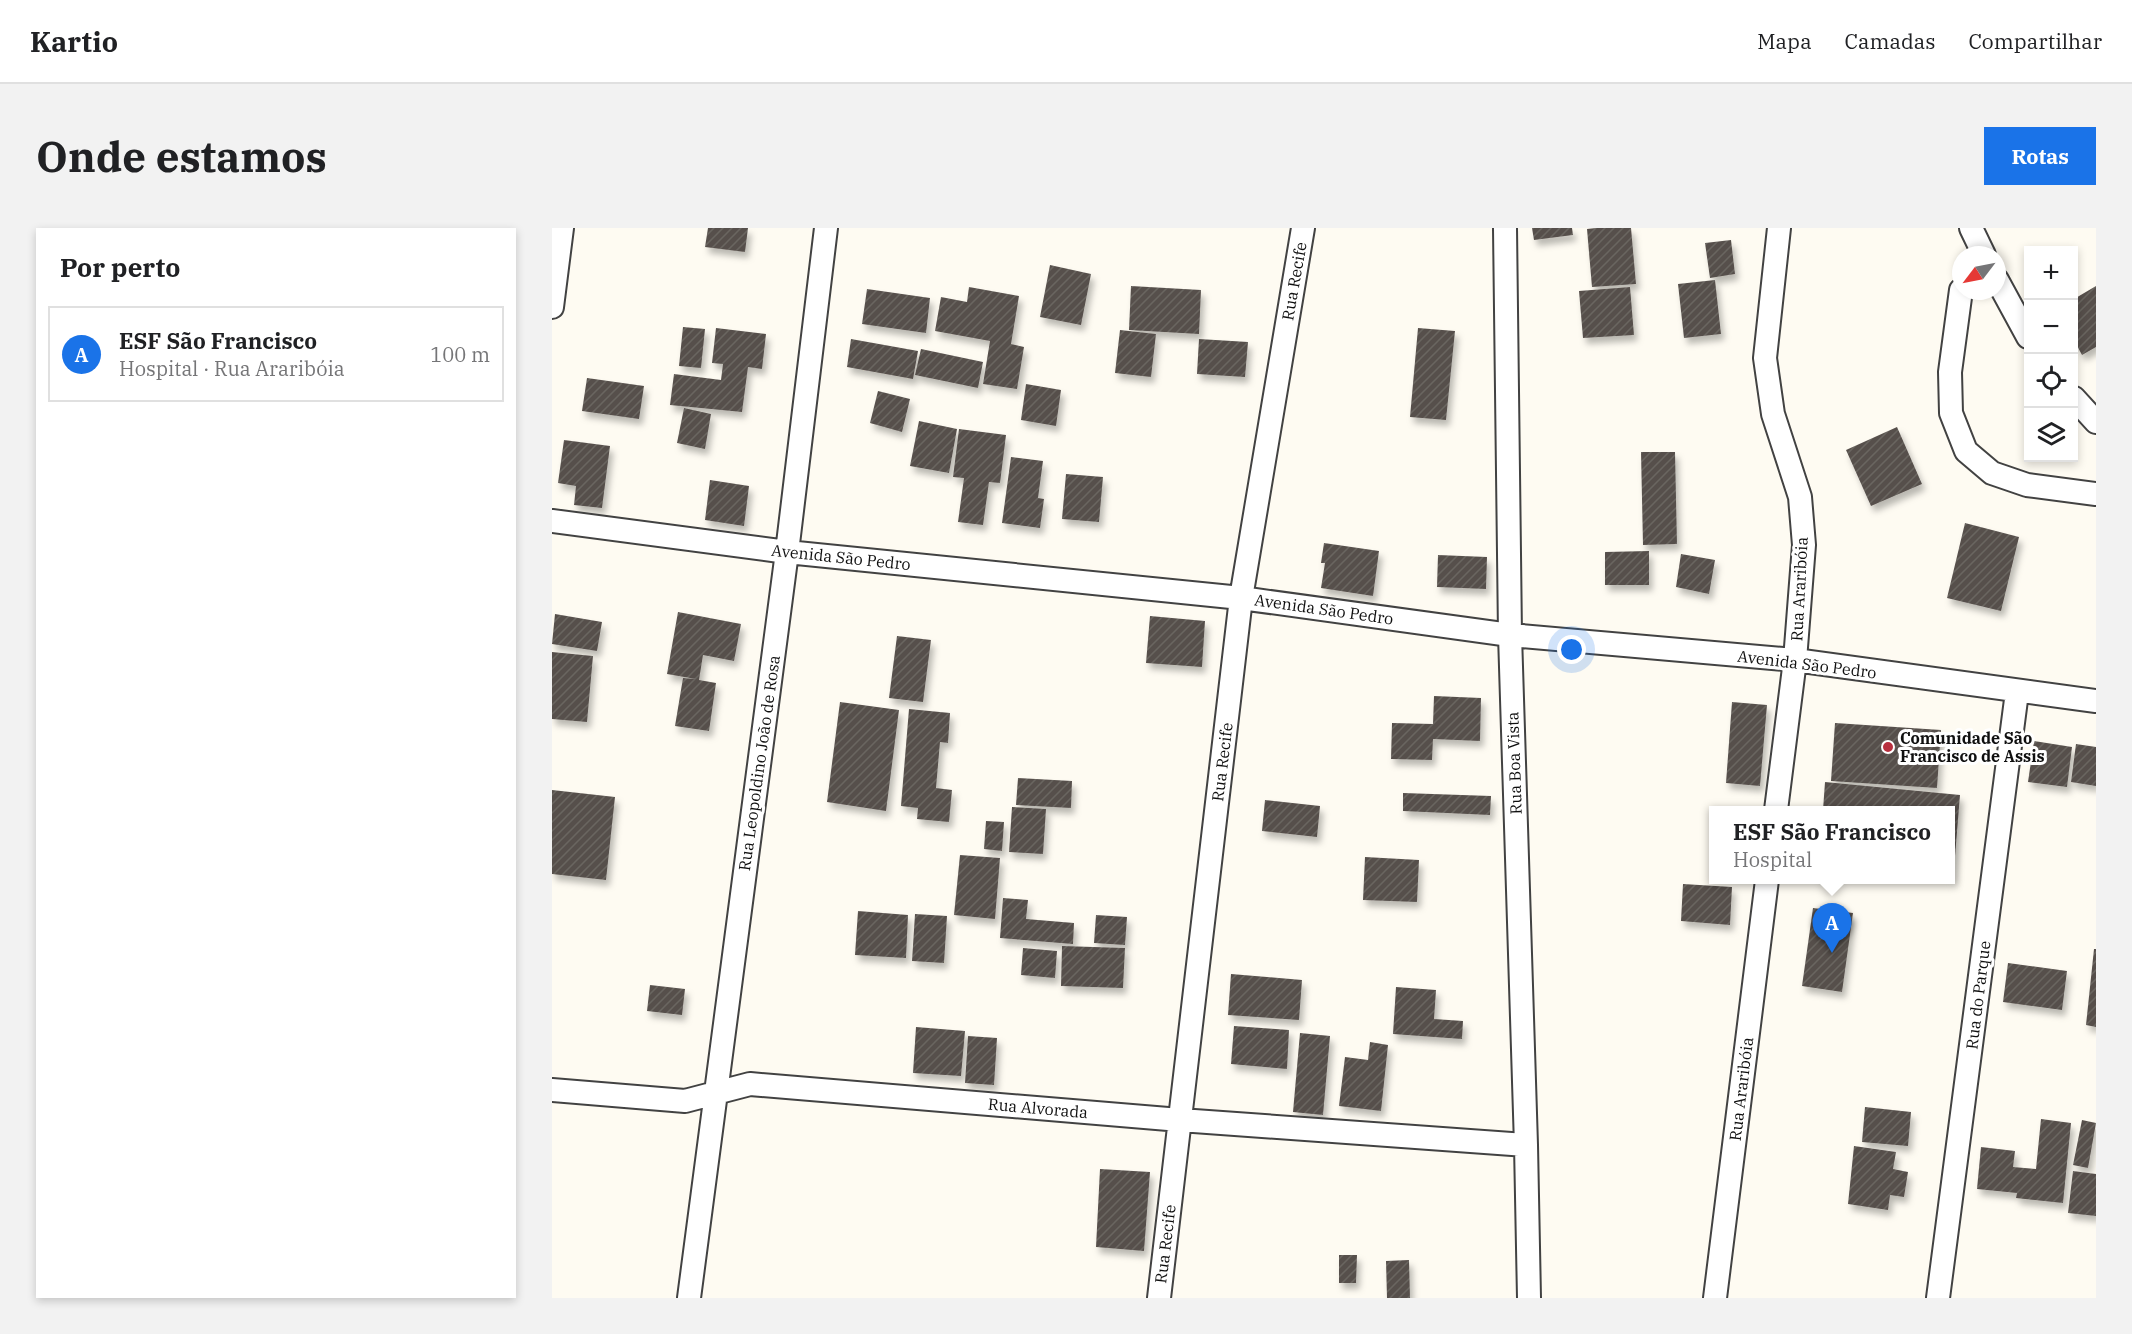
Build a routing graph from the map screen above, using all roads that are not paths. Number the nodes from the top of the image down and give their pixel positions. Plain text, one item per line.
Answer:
1 (562, 228) edge
2 (825, 228) edge
3 (1303, 228) edge
4 (1505, 228) edge
5 (1779, 228) edge
6 (1970, 228) edge
7 (1967, 246) edge
8 (1979, 246) edge
9 (2006, 297) edge
10 (1960, 300) edge
11 (552, 307) edge
12 (2024, 330) edge
13 (2078, 403) edge
14 (2096, 422) edge
15 (2096, 494) edge
16 (552, 521) edge
17 (787, 552) junction
18 (1241, 598) junction
19 (1510, 635) junction
20 (1795, 660) junction
21 (2017, 692) junction
22 (2096, 701) edge
23 (1777, 806) edge
24 (1766, 884) edge
25 (552, 1090) edge
26 (715, 1092) junction
27 (1180, 1120) junction
28 (1526, 1145) junction
29 (689, 1298) edge
30 (1159, 1298) edge
31 (1529, 1298) edge
32 (1715, 1298) edge
33 (1938, 1298) edge

1 - 11 street
2 - 17 street, Rua Leopoldino João de Rosa
3 - 18 street, Rua Recife
4 - 19 street, Rua Boa Vista
5 - 20 street, Rua Araribóia
6 - 7 street
6 - 8 street
9 - 12 street
10 - 15 street
13 - 14 street
16 - 17 street, Avenida São Pedro
17 - 18 street, Avenida São Pedro
17 - 26 street, Rua Leopoldino João de Rosa
18 - 19 street, Avenida São Pedro
18 - 27 street, Rua Recife
19 - 20 street, Avenida São Pedro
19 - 28 street, Rua Boa Vista
20 - 21 street, Avenida São Pedro
20 - 23 street, Rua Araribóia
21 - 22 street, Avenida São Pedro
21 - 33 street, Rua do Parque
24 - 32 street, Rua Araribóia
25 - 26 street, Rua Alvorada
26 - 27 street, Rua Alvorada
26 - 29 street, Rua Leopoldino João de Rosa
27 - 28 street, Rua Alvorada
27 - 30 street, Rua Recife
28 - 31 street, Rua Boa Vista

